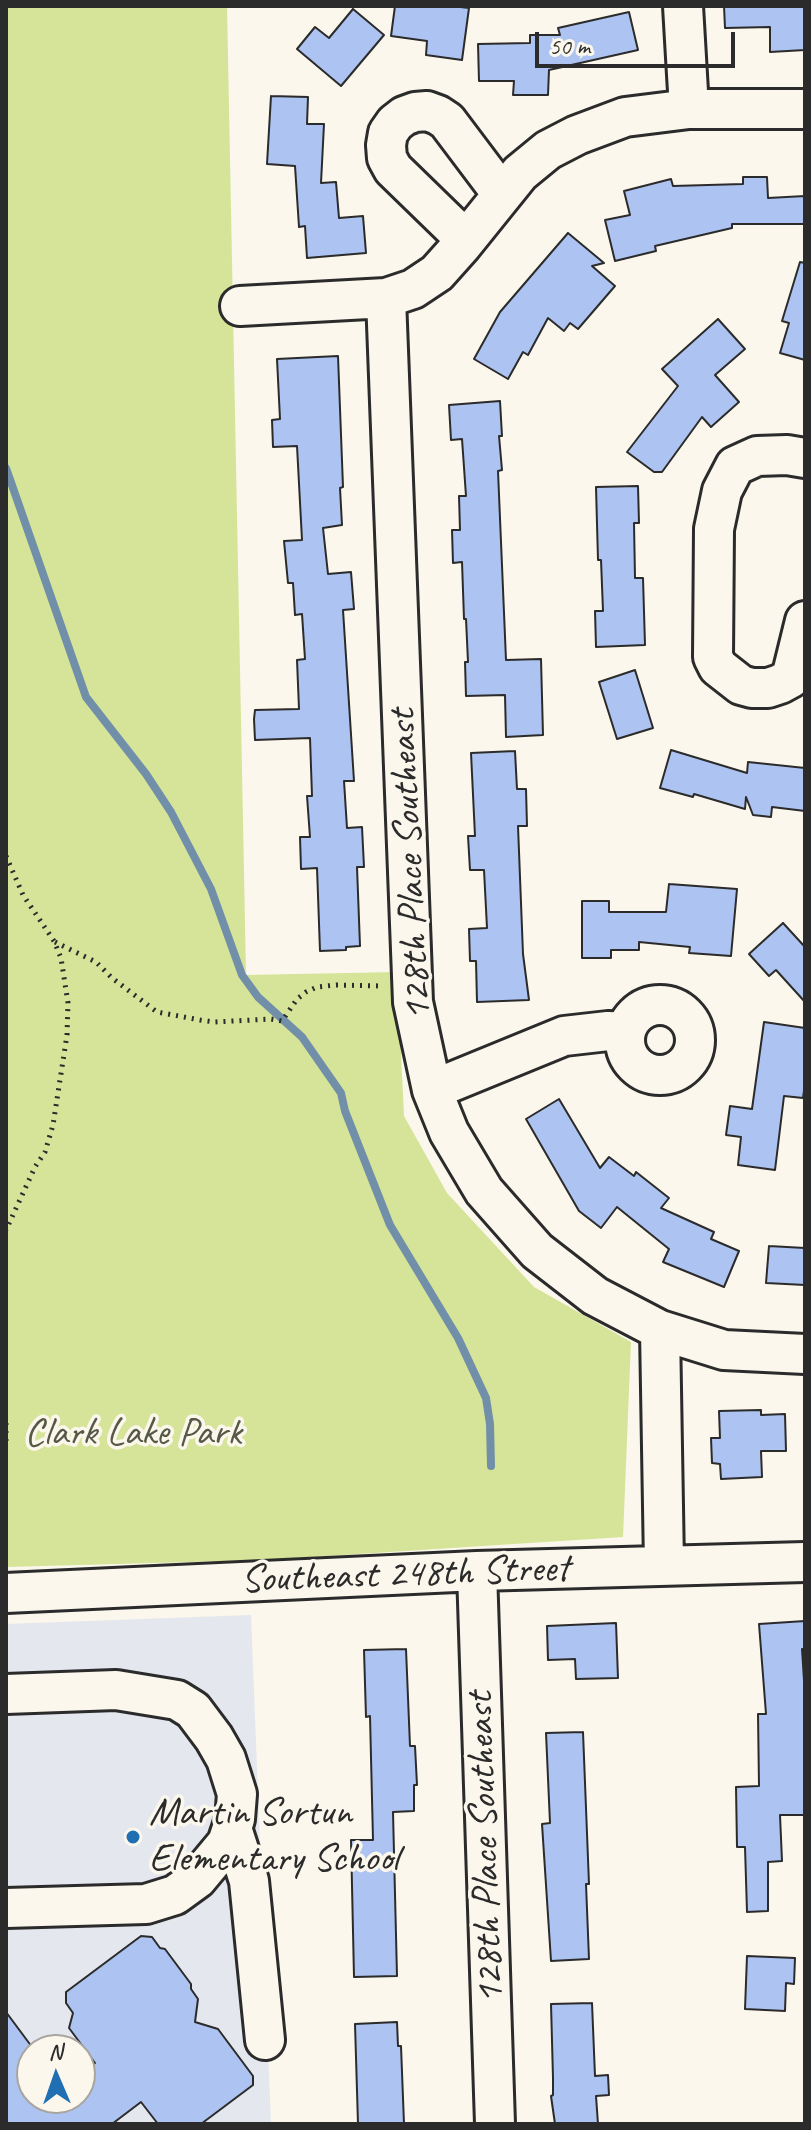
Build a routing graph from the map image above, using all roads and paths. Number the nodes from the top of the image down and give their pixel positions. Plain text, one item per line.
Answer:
1 (683, 6) edge
2 (689, 109) junction
3 (805, 109) edge
4 (502, 194) junction
5 (466, 240) junction
6 (386, 298) junction
7 (240, 306) dead end
8 (805, 458) edge
9 (805, 621) edge
10 (6, 856) edge
11 (54, 941) junction
12 (412, 985) junction
13 (625, 1032) dead end
14 (432, 1090) junction
15 (6, 1230) edge
16 (660, 1330) junction
17 (805, 1354) edge
18 (6, 1423) edge
19 (6, 1445) edge
20 (805, 1562) edge
21 (664, 1565) junction
22 (477, 1571) junction
23 (6, 1593) edge
24 (6, 1694) edge
25 (232, 1828) junction
26 (6, 1908) edge
27 (265, 2040) dead end
28 (495, 2124) edge

1 - 2 street
2 - 3 street
2 - 4 street
4 - 5 street
4 - 5 street
5 - 6 street
6 - 7 street
6 - 12 street, 128th Place Southeast
8 - 9 street
10 - 11 path
11 - 12 path
11 - 15 path
12 - 14 street, 128th Place Southeast
13 - 14 street
14 - 16 street, 128th Place Southeast
16 - 17 street, 128th Place Southeast
16 - 21 street
18 - 19 path
20 - 21 street, Southeast 248th Street
21 - 22 street, Southeast 248th Street
22 - 23 street, Southeast 248th Street
22 - 28 street, 128th Place Southeast
24 - 25 street
25 - 26 street
25 - 27 street

